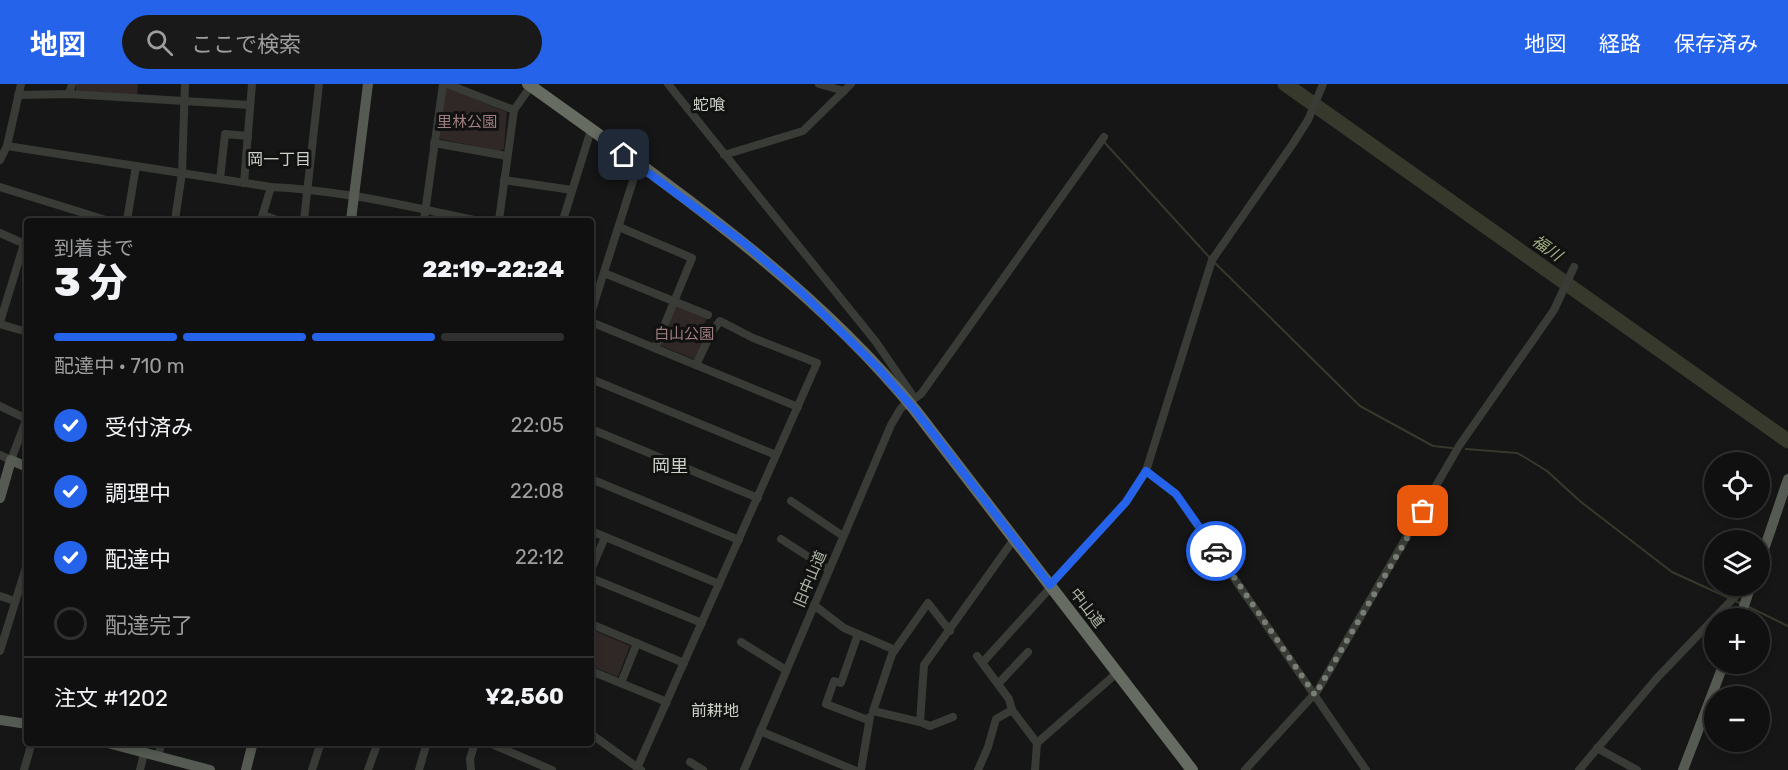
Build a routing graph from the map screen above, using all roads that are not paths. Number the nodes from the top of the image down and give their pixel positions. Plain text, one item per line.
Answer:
1 (21, 84) edge
2 (72, 84) edge
3 (185, 84) edge
4 (252, 84) edge
5 (319, 84) edge
6 (368, 84) edge
7 (445, 84) edge
8 (668, 84) edge
9 (819, 84) edge
10 (1323, 84) edge
11 (530, 85) edge
12 (847, 87) edge
13 (69, 94) junction
14 (18, 95) junction
15 (185, 100) junction
16 (250, 105) junction
17 (514, 110) junction
18 (591, 130) junction
19 (248, 136) junction
20 (1104, 137) dead end
21 (434, 143) junction
22 (7, 146) junction
23 (724, 155) junction
24 (507, 156) junction
25 (0, 160) edge
26 (638, 165) junction
27 (136, 166) junction
28 (182, 173) junction
29 (220, 179) junction
30 (504, 180) junction
31 (244, 183) junction
32 (0, 187) edge
33 (271, 187) junction
34 (309, 188) junction
35 (572, 190) junction
36 (355, 195) junction
37 (426, 210) junction
38 (100, 218) edge
39 (126, 218) edge
40 (175, 218) edge
41 (262, 218) edge
42 (304, 218) edge
43 (351, 218) edge
44 (424, 218) edge
45 (464, 218) edge
46 (499, 218) edge
47 (564, 218) edge
48 (619, 227) junction
49 (0, 233) edge
50 (24, 245) edge
51 (24, 248) edge
52 (1573, 268) dead end
53 (604, 273) junction
54 (675, 301) junction
55 (2, 304) edge
56 (594, 305) edge
57 (708, 315) dead end
58 (0, 323) edge
59 (594, 323) edge
60 (24, 331) edge
61 (867, 332) junction
62 (856, 346) junction
63 (655, 348) junction
64 (867, 356) junction
65 (696, 365) junction
66 (594, 380) edge
67 (909, 403) junction
68 (0, 406) edge
69 (798, 407) junction
70 (24, 418) edge
71 (24, 427) edge
72 (594, 430) edge
73 (0, 455) edge
74 (776, 455) junction
75 (11, 460) junction
76 (24, 466) edge
77 (1146, 471) junction
78 (1788, 479) edge
79 (594, 480) edge
80 (0, 498) edge
81 (758, 498) junction
82 (791, 501) dead end
83 (594, 532) edge
84 (1770, 532) edge
85 (843, 536) junction
86 (605, 537) junction
87 (782, 539) dead end
88 (1014, 539) junction
89 (739, 540) junction
90 (594, 563) edge
91 (829, 570) junction
92 (594, 579) edge
93 (719, 584) junction
94 (1051, 586) junction
95 (24, 587) edge
96 (0, 596) edge
97 (1735, 596) edge
98 (15, 601) junction
99 (814, 605) junction
100 (702, 623) junction
101 (594, 625) edge
102 (950, 631) junction
103 (858, 634) junction
104 (741, 642) dead end
105 (637, 643) junction
106 (895, 650) junction
107 (0, 651) edge
108 (1028, 652) dead end
109 (684, 663) junction
110 (786, 670) junction
111 (594, 672) edge
112 (1118, 672) junction
113 (1720, 674) edge
114 (621, 683) junction
115 (998, 684) junction
116 (1315, 695) junction
117 (666, 702) junction
118 (1012, 710) junction
119 (873, 711) junction
120 (952, 717) dead end
121 (0, 720) edge
122 (868, 720) junction
123 (920, 722) junction
124 (24, 724) edge
125 (760, 731) junction
126 (594, 736) edge
127 (1037, 743) junction
128 (31, 746) edge
129 (119, 746) edge
130 (161, 746) edge
131 (252, 746) edge
132 (320, 746) edge
133 (377, 746) edge
134 (426, 746) edge
135 (474, 746) edge
136 (496, 746) edge
137 (1598, 748) junction
138 (144, 753) junction
139 (158, 756) junction
140 (527, 759) junction
141 (690, 762) dead end
142 (639, 768) edge
143 (24, 770) edge
144 (140, 770) edge
145 (210, 770) edge
146 (246, 770) edge
147 (312, 770) edge
148 (368, 770) edge
149 (419, 770) edge
150 (471, 770) edge
151 (522, 770) edge
152 (552, 770) edge
153 (703, 770) edge
154 (744, 770) edge
155 (854, 770) edge
156 (861, 770) edge
157 (978, 770) edge
158 (1035, 770) edge
159 (1192, 770) edge
160 (1245, 770) edge
161 (1366, 770) edge
162 (1579, 770) edge
163 (1637, 770) edge
164 (1683, 770) edge

1 - 14 street
2 - 13 street
3 - 15 street
4 - 16 street
5 - 34 street
6 - 36 main road
7 - 17 street
7 - 21 street
8 - 23 street
9 - 12 street
10 - 77 street
11 - 17 street
11 - 18 highway, 中山道
12 - 23 street
13 - 14 street
13 - 15 street
14 - 22 street
15 - 16 street
15 - 28 street
16 - 19 street
17 - 24 street
18 - 26 highway, 中山道
18 - 35 street
19 - 29 street
19 - 31 street
20 - 67 street, 旧中山道
21 - 24 street
21 - 37 street
22 - 25 street
22 - 27 street
23 - 61 street
24 - 30 street
26 - 48 street
26 - 62 highway, 中山道
27 - 28 street
27 - 39 street
28 - 29 street
28 - 40 street
29 - 31 street
30 - 35 street
30 - 46 street
31 - 33 street
32 - 38 street
33 - 34 street
33 - 41 street
34 - 36 street
34 - 42 street
35 - 47 street
36 - 37 street
36 - 43 main road
37 - 44 street
37 - 45 street
48 - 53 street
48 - 54 street
49 - 50 street
51 - 55 street
52 - 116 street
53 - 54 street
53 - 56 street
54 - 57 street
54 - 63 street
55 - 58 street
58 - 60 street
59 - 63 street
61 - 62 street
61 - 64 street
61 - 67 street
62 - 64 highway, 中山道
63 - 65 street
64 - 67 highway, 中山道
65 - 69 street
65 - 69 street
66 - 74 street
67 - 85 street, 旧中山道
67 - 88 highway, 中山道
68 - 70 street
69 - 74 street
71 - 75 street
72 - 81 street
73 - 75 street
74 - 81 street
75 - 76 main road
75 - 80 main road
77 - 94 street
77 - 116 street
78 - 84 main road
79 - 89 street
81 - 89 street
82 - 85 street
83 - 86 street
85 - 91 street, 旧中山道
86 - 90 street
86 - 93 street
87 - 91 street
88 - 94 highway, 中山道
88 - 102 street
89 - 93 street
91 - 99 street, 旧中山道
92 - 100 street
93 - 100 street
94 - 112 highway, 中山道
94 - 115 street
95 - 98 street
96 - 98 street
97 - 137 street
98 - 107 street
99 - 103 street
99 - 110 street, 旧中山道
100 - 109 street
101 - 105 street
102 - 106 street
102 - 123 street
103 - 106 street
103 - 122 street
104 - 110 street
105 - 109 street
105 - 114 street
106 - 119 street
108 - 115 street
109 - 117 street
110 - 125 street, 旧中山道
111 - 114 street
112 - 127 street
112 - 159 highway, 中山道
113 - 164 main road
114 - 117 street
115 - 118 street
116 - 160 street
116 - 161 street
117 - 142 street
118 - 127 street
118 - 157 street
119 - 122 street
119 - 123 street
120 - 123 street
121 - 124 main road
122 - 156 street
125 - 154 street, 旧中山道
125 - 155 street
126 - 142 street
127 - 158 street
128 - 143 street
129 - 138 main road
130 - 139 street
131 - 146 main road
132 - 147 street
133 - 148 street
134 - 149 street
135 - 150 street
136 - 140 street
137 - 162 street
137 - 163 street
138 - 139 main road
138 - 144 street
139 - 145 main road
140 - 151 street
140 - 152 street
141 - 153 street

